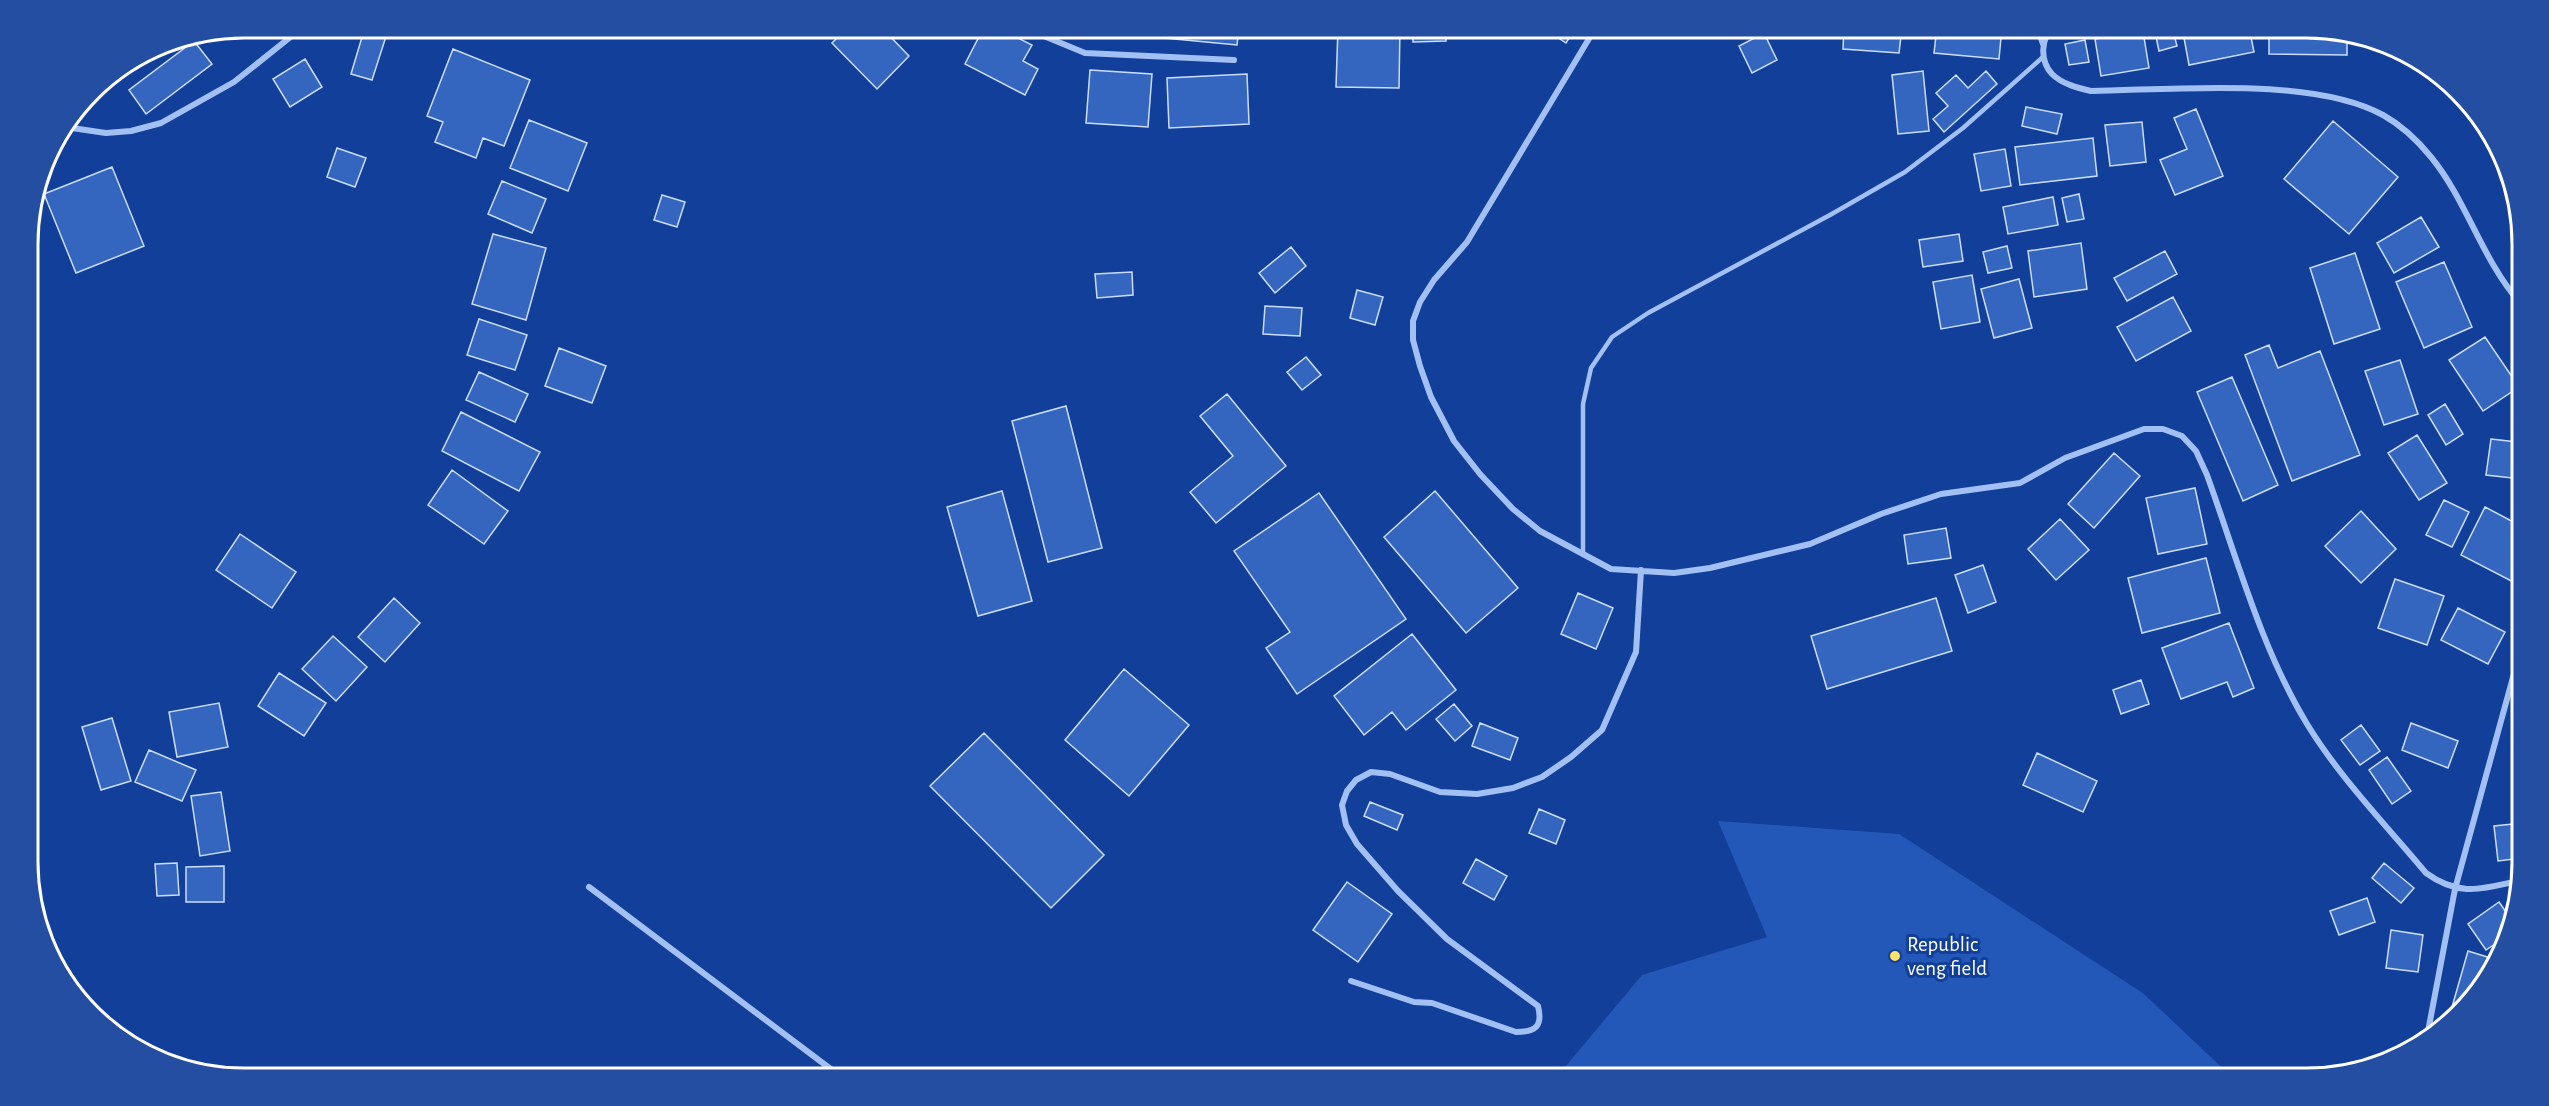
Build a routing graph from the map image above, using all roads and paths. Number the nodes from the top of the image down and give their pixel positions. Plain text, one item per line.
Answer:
1 (289, 38) edge
2 (1049, 38) edge
3 (1589, 38) edge
4 (2041, 38) edge
5 (2047, 38) edge
6 (2043, 44) junction
7 (2043, 57) junction
8 (1234, 60) dead end
9 (73, 128) edge
10 (2512, 292) edge
11 (1582, 555) junction
12 (1641, 570) junction
13 (2512, 681) edge
14 (2510, 883) edge
15 (589, 887) dead end
16 (2455, 889) junction
17 (1351, 981) dead end
18 (2429, 1027) edge
19 (829, 1068) edge

1 - 9 street
2 - 8 street
3 - 11 street
4 - 6 street
5 - 6 street
6 - 7 street
7 - 10 street
7 - 11 lane
11 - 12 street
12 - 16 street
12 - 17 street
13 - 16 street
14 - 16 street
15 - 19 street
16 - 18 street

